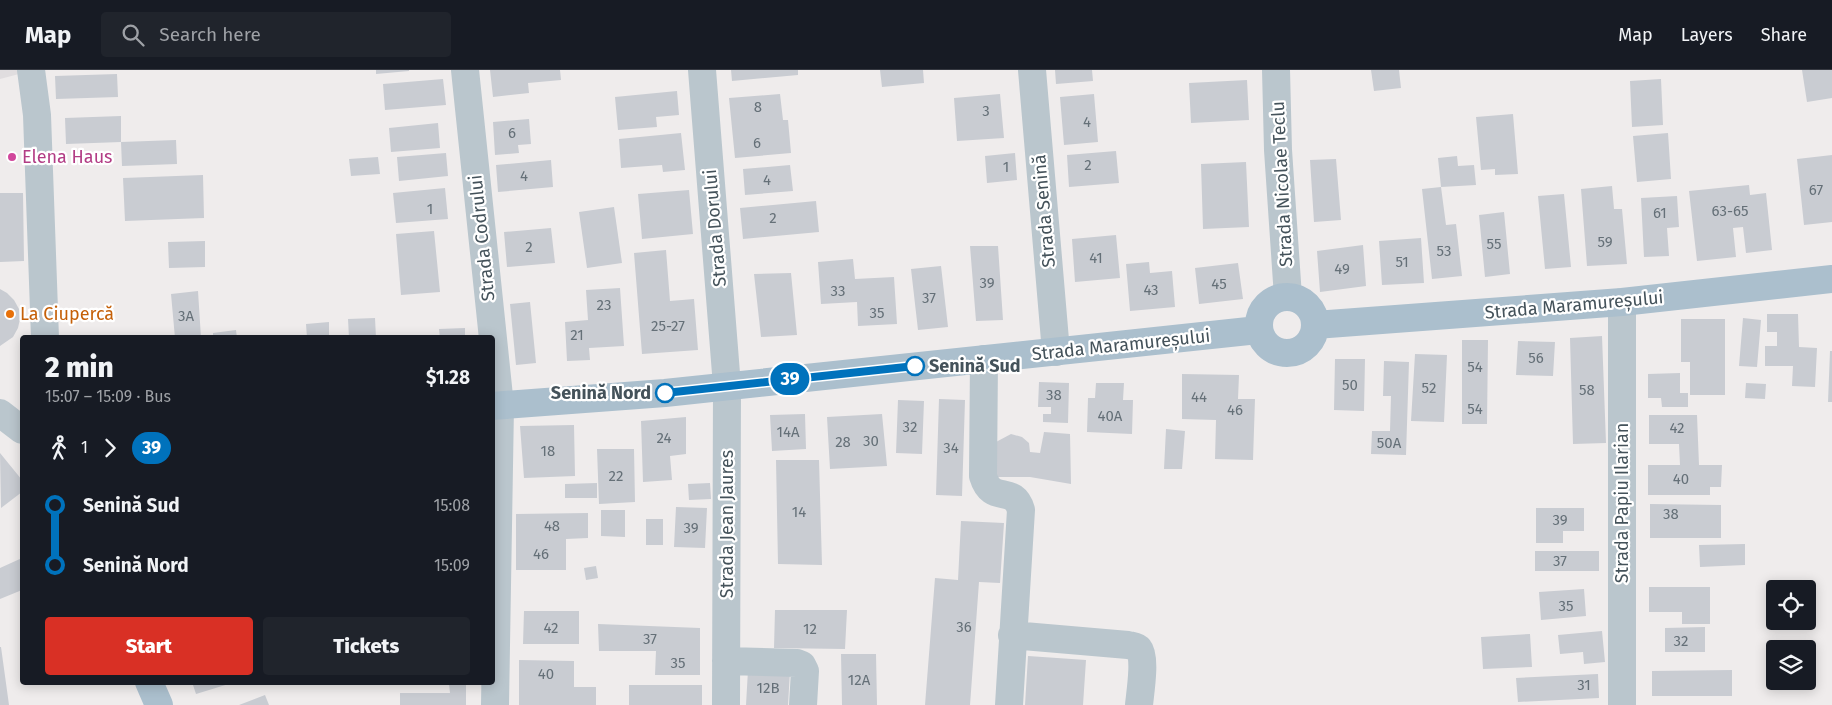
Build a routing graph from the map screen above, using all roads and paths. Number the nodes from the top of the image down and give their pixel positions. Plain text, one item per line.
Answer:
1 (31, 70) edge
2 (465, 70) edge
3 (702, 70) edge
4 (1032, 70) edge
5 (1276, 70) edge
6 (1832, 279) edge
7 (1288, 297) junction
8 (1622, 302) junction
9 (1315, 325) junction
10 (1258, 330) junction
11 (45, 335) edge
12 (489, 335) edge
13 (1056, 352) junction
14 (984, 359) junction
15 (728, 386) junction
16 (496, 406) edge
17 (0, 413) edge
18 (20, 428) edge
19 (1012, 635) junction
20 (726, 661) junction
21 (150, 685) edge
22 (160, 705) edge
23 (495, 705) edge
24 (726, 705) edge
25 (803, 705) edge
26 (1009, 705) edge
27 (1139, 705) edge
28 (1622, 705) edge

1 - 11 street
2 - 12 street, Strada Codrului
3 - 15 street, Strada Dorului
4 - 13 street, Strada Senină
5 - 7 street, Strada Nicolae Teclu
6 - 8 main road, Strada Maramureșului
7 - 9 main road
7 - 10 main road
8 - 9 main road, Strada Maramureșului
8 - 28 street, Strada Papiu Ilarian
9 - 10 main road
10 - 13 main road, Strada Maramureșului
13 - 14 main road, Strada Maramureșului
14 - 15 main road, Strada Maramureșului
14 - 19 street
15 - 16 main road, Strada Maramureșului
15 - 20 street, Strada Jean Jaures
16 - 23 street, Strada Codrului
17 - 18 street
19 - 26 street
19 - 27 street
20 - 24 street, Strada Jean Jaures
20 - 25 street
21 - 22 main road

